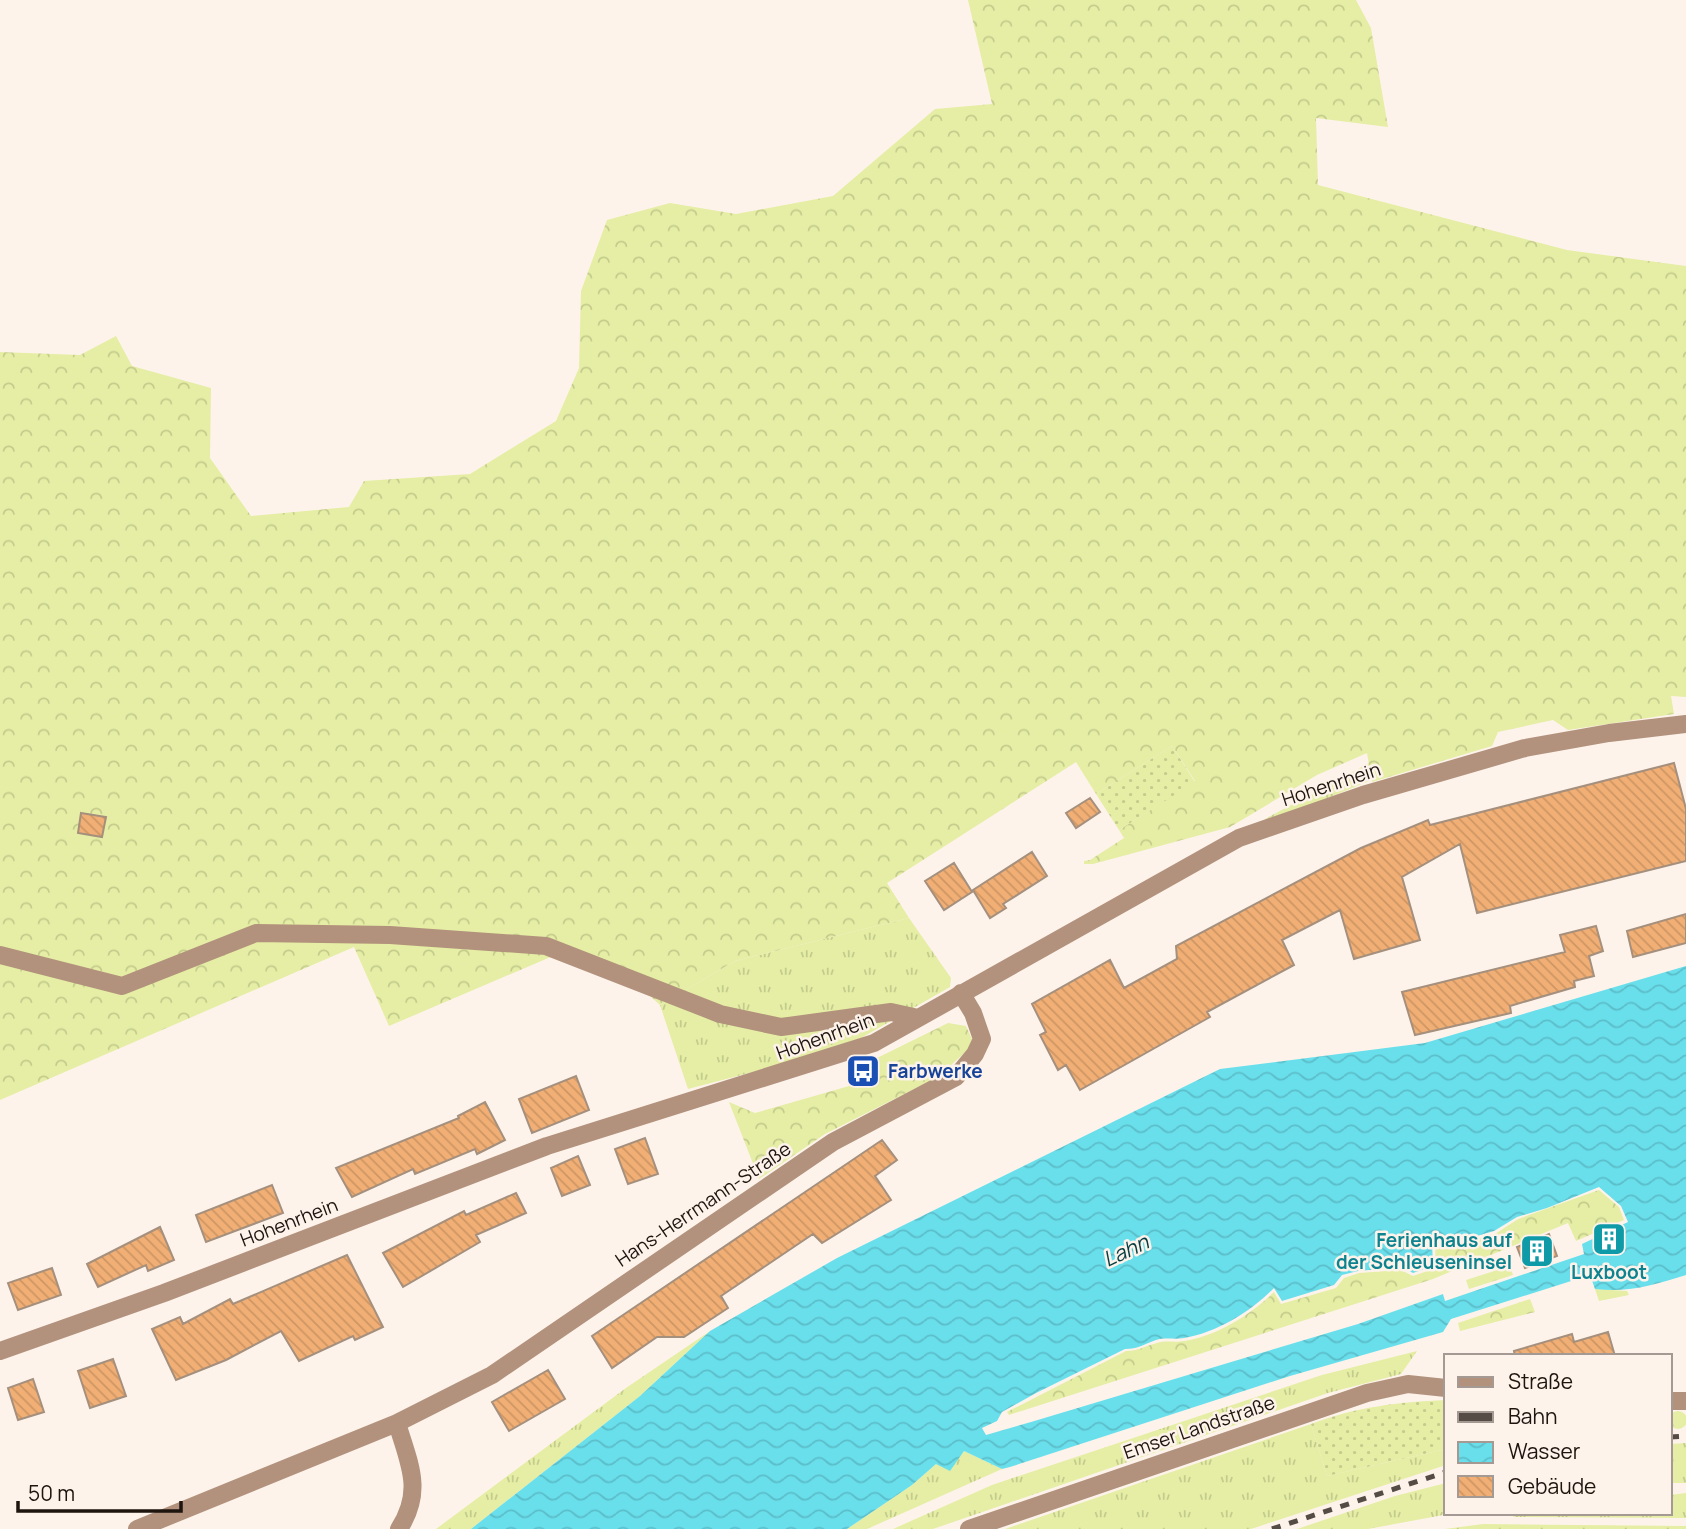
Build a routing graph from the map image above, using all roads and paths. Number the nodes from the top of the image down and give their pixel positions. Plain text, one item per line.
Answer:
1 (1686, 724) edge
2 (0, 955) edge
3 (961, 993) junction
4 (918, 1018) junction
5 (0, 1351) edge
6 (1444, 1388) edge
7 (397, 1423) junction
8 (137, 1529) edge
9 (399, 1529) edge
10 (969, 1529) edge

1 - 3 street, Hohenrhein
2 - 4 street
3 - 4 street, Hohenrhein
3 - 7 street, Hans-Herrmann-Straße
4 - 5 street, Hohenrhein
6 - 10 street, Emser Landstraße
7 - 8 street, Hans-Herrmann-Straße
7 - 9 street

